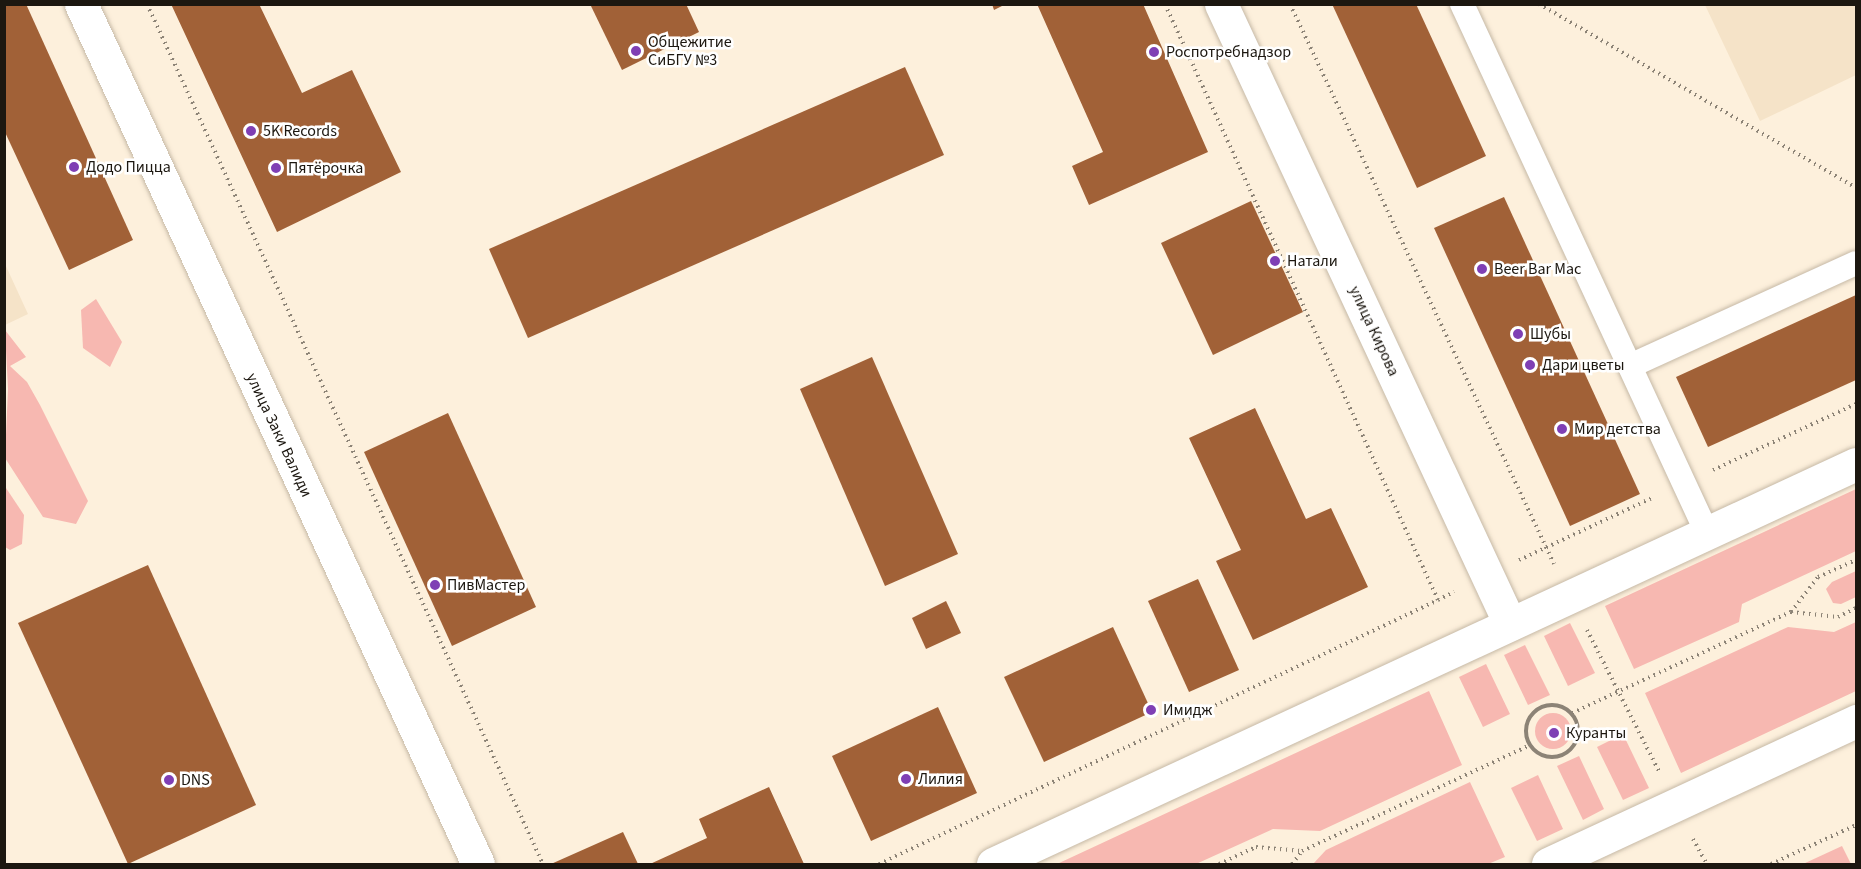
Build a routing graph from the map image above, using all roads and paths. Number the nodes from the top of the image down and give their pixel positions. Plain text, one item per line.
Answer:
1 (81, 4) edge
2 (147, 4) edge
3 (1165, 4) edge
4 (1221, 4) edge
5 (1290, 4) edge
6 (1462, 4) edge
7 (1539, 4) edge
8 (1857, 188) edge
9 (1857, 263) edge
10 (1630, 366) junction
11 (1857, 404) edge
12 (1857, 464) edge
13 (1684, 483) junction
14 (1707, 533) junction
15 (1545, 547) junction
16 (1857, 560) edge
17 (1488, 575) junction
18 (1570, 596) junction
19 (1438, 600) junction
20 (1857, 608) edge
21 (1791, 612) junction
22 (1510, 624) junction
23 (1618, 691) junction
24 (1572, 712) junction
25 (1857, 721) edge
26 (1530, 745) junction
27 (1676, 805) junction
28 (1857, 825) edge
29 (1302, 851) junction
30 (478, 864) edge
31 (543, 864) edge
32 (879, 864) edge
33 (993, 864) edge
34 (1219, 864) edge
35 (1292, 864) edge
36 (1548, 864) edge
37 (1707, 864) edge
38 (1771, 864) edge

1 - 30 street, улица Заки Валиди
2 - 31 path
3 - 19 path
4 - 17 street, улица Кирова
5 - 15 path
6 - 10 lane
7 - 8 path
9 - 10 lane
10 - 13 lane
11 - 13 path
12 - 14 street
13 - 14 lane
13 - 15 path
14 - 18 street
15 - 17 path
15 - 18 path
16 - 21 path
17 - 19 path
17 - 22 street, улица Кирова
18 - 22 street
18 - 23 path
19 - 32 path
20 - 21 path
21 - 23 path
22 - 33 street
23 - 24 path
23 - 27 path
24 - 26 path
24 - 26 path
25 - 27 street
26 - 29 path
27 - 36 street
27 - 37 path
28 - 38 path
29 - 34 path
29 - 35 path

